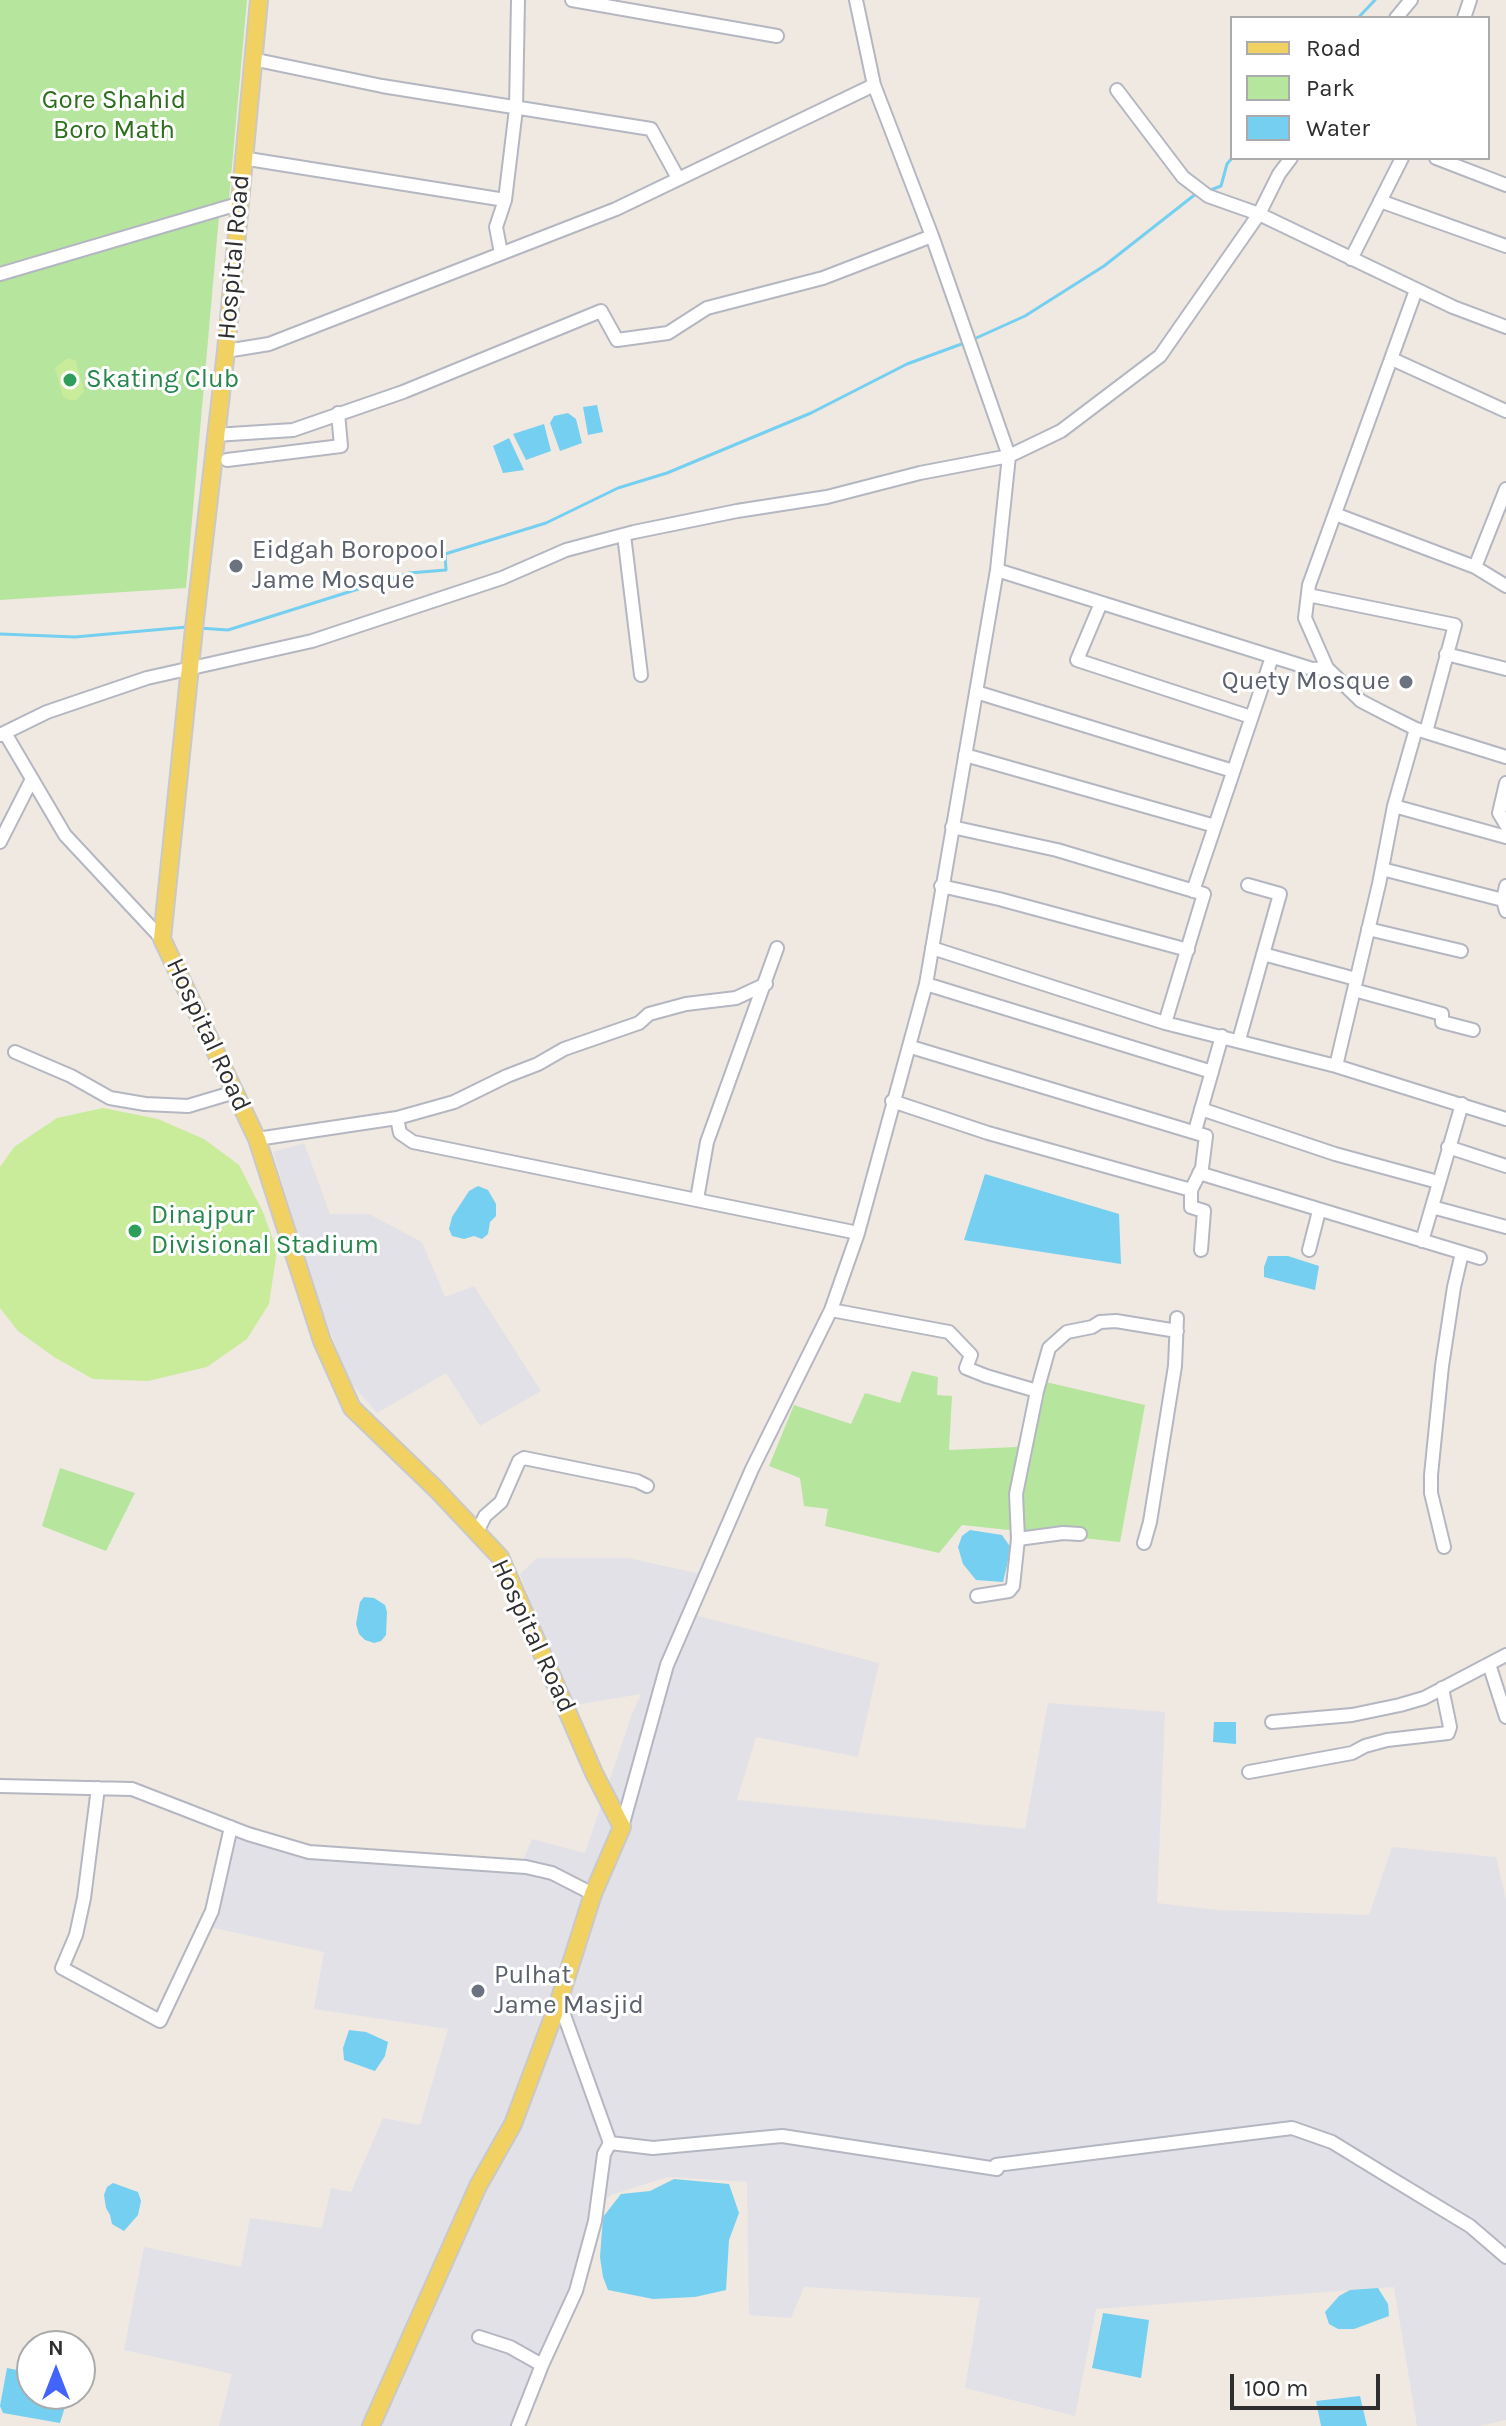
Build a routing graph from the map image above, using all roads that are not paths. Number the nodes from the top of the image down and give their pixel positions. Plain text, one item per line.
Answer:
1 (259, 0) edge
2 (518, 0) edge
3 (572, 0) edge
4 (856, 0) edge
5 (1411, 0) edge
6 (1398, 16) edge
7 (777, 36) dead end
8 (252, 59) junction
9 (874, 85) junction
10 (1117, 90) dead end
11 (516, 109) junction
12 (242, 158) junction
13 (1290, 160) edge
14 (1401, 160) edge
15 (1441, 160) edge
16 (678, 178) junction
17 (1506, 185) edge
18 (505, 200) junction
19 (1380, 201) junction
20 (238, 204) junction
21 (1259, 214) junction
22 (932, 236) junction
23 (1506, 246) edge
24 (501, 253) junction
25 (1351, 259) junction
26 (0, 274) edge
27 (1416, 290) junction
28 (1506, 327) edge
29 (226, 351) junction
30 (1392, 359) junction
31 (1506, 411) edge
32 (338, 413) junction
33 (215, 435) junction
34 (1009, 456) junction
35 (227, 460) dead end
36 (1506, 489) edge
37 (1335, 514) junction
38 (624, 535) junction
39 (1475, 567) junction
40 (997, 570) junction
41 (1506, 586) edge
42 (1308, 595) junction
43 (1101, 603) junction
44 (1446, 654) junction
45 (1272, 657) junction
46 (1327, 668) junction
47 (190, 669) junction
48 (1506, 669) edge
49 (641, 675) dead end
50 (976, 692) junction
51 (1251, 717) junction
52 (1421, 730) junction
53 (3, 734) edge
54 (965, 755) junction
55 (1506, 757) edge
56 (1233, 771) junction
57 (32, 779) junction
58 (1506, 783) edge
59 (1394, 806) junction
60 (1506, 825) edge
61 (1215, 826) junction
62 (952, 827) junction
63 (1506, 837) edge
64 (0, 842) edge
65 (1382, 869) junction
66 (1248, 885) dead end
67 (941, 886) junction
68 (1506, 886) edge
69 (1193, 891) junction
70 (1505, 906) edge
71 (1368, 929) junction
72 (162, 939) junction
73 (777, 948) dead end
74 (932, 948) junction
75 (1188, 950) junction
76 (1461, 951) dead end
77 (1263, 954) junction
78 (766, 984) junction
79 (926, 984) junction
80 (1355, 984) junction
81 (1165, 1023) junction
82 (1473, 1030) dead end
83 (1222, 1036) junction
84 (1239, 1040) junction
85 (911, 1047) junction
86 (15, 1052) dead end
87 (1336, 1066) junction
88 (1212, 1072) junction
89 (235, 1092) junction
90 (892, 1101) junction
91 (1462, 1104) junction
92 (1201, 1109) junction
93 (397, 1118) junction
94 (1506, 1119) edge
95 (1195, 1131) junction
96 (257, 1139) junction
97 (1448, 1147) junction
98 (1506, 1166) edge
99 (1199, 1173) junction
100 (1438, 1182) junction
101 (1191, 1190) junction
102 (697, 1199) junction
103 (1432, 1207) junction
104 (1319, 1211) junction
105 (1506, 1227) edge
106 (858, 1233) junction
107 (1422, 1241) junction
108 (1201, 1250) dead end
109 (1309, 1250) dead end
110 (1462, 1253) junction
111 (1480, 1258) dead end
112 (831, 1310) junction
113 (1037, 1391) junction
114 (647, 1486) dead end
115 (477, 1532) junction
116 (1080, 1534) dead end
117 (1018, 1539) junction
118 (1144, 1543) dead end
119 (1444, 1547) dead end
120 (977, 1596) dead end
121 (1506, 1655) edge
122 (1489, 1664) junction
123 (1442, 1688) junction
124 (1506, 1717) edge
125 (1272, 1722) dead end
126 (1249, 1772) dead end
127 (0, 1786) edge
128 (98, 1788) junction
129 (231, 1827) junction
130 (622, 1827) junction
131 (593, 1894) junction
132 (559, 2001) junction
133 (610, 2143) junction
134 (1506, 2257) edge
135 (479, 2337) dead end
136 (542, 2365) junction
137 (371, 2426) edge
138 (518, 2426) edge

1 - 8 main road, Hospital Road
2 - 11 street
3 - 7 street
4 - 9 street
5 - 6 street
8 - 11 street
8 - 12 main road, Hospital Road
9 - 16 street
9 - 22 street
10 - 21 street
11 - 16 street
11 - 18 street
12 - 18 street
12 - 20 main road, Hospital Road
13 - 21 street
14 - 19 street
15 - 17 street
16 - 24 street
18 - 24 street
19 - 23 street
19 - 25 street
20 - 26 street
20 - 29 main road, Hospital Road
21 - 25 street
21 - 34 street
22 - 32 street
22 - 34 street
24 - 29 street
25 - 27 street
27 - 28 street
27 - 30 street
29 - 33 main road, Hospital Road
30 - 31 street
30 - 37 street
32 - 33 street
32 - 35 street
33 - 47 main road, Hospital Road
34 - 38 street
34 - 40 street
36 - 39 street
37 - 39 street
37 - 42 street
38 - 47 street
38 - 49 street
39 - 41 street
40 - 43 street
40 - 50 street
42 - 44 street
42 - 46 street
43 - 45 street
43 - 51 street
44 - 48 street
44 - 52 street
45 - 46 street
45 - 51 street
46 - 52 street
47 - 53 street
47 - 72 main road, Hospital Road
50 - 54 street
50 - 56 street
51 - 56 street
52 - 55 street
52 - 59 street
53 - 57 street
54 - 61 street
54 - 62 street
56 - 61 street
57 - 64 street
57 - 72 street
58 - 60 street
59 - 63 street
59 - 65 street
61 - 69 street
62 - 67 street
62 - 69 street
65 - 70 street
65 - 71 street
66 - 77 street
67 - 74 street
67 - 75 street
68 - 70 street
69 - 75 street
71 - 76 street
71 - 80 street
72 - 89 main road, Hospital Road
73 - 78 street
74 - 79 street
74 - 81 street
75 - 81 street
77 - 80 street
77 - 84 street
78 - 93 street
78 - 102 street
79 - 85 street
79 - 88 street
80 - 82 street
80 - 87 street
81 - 83 street
83 - 84 street
83 - 88 street
84 - 87 street
85 - 90 street
85 - 95 street
86 - 89 street
87 - 91 street
88 - 92 street
89 - 96 main road, Hospital Road
90 - 101 street
90 - 106 street
91 - 94 street
91 - 97 street
92 - 95 street
92 - 100 street
93 - 96 street
93 - 102 street
95 - 99 street
96 - 115 main road, Hospital Road
97 - 98 street
97 - 100 street
99 - 101 street
99 - 104 street
100 - 103 street
101 - 108 street
102 - 106 street
103 - 105 street
103 - 107 street
104 - 107 street
104 - 109 street
106 - 112 street
107 - 110 street
110 - 111 street
110 - 119 street
112 - 113 street
112 - 130 street
113 - 117 street
113 - 118 street
114 - 115 street
115 - 130 main road, Hospital Road
116 - 117 street
117 - 120 street
121 - 122 street
122 - 123 street
122 - 124 street
123 - 125 street
123 - 126 street
127 - 128 street
128 - 129 street
128 - 129 street
129 - 131 street
130 - 131 main road
131 - 132 main road
132 - 133 street
132 - 137 main road
133 - 134 street
133 - 136 street
135 - 136 street
136 - 138 street

